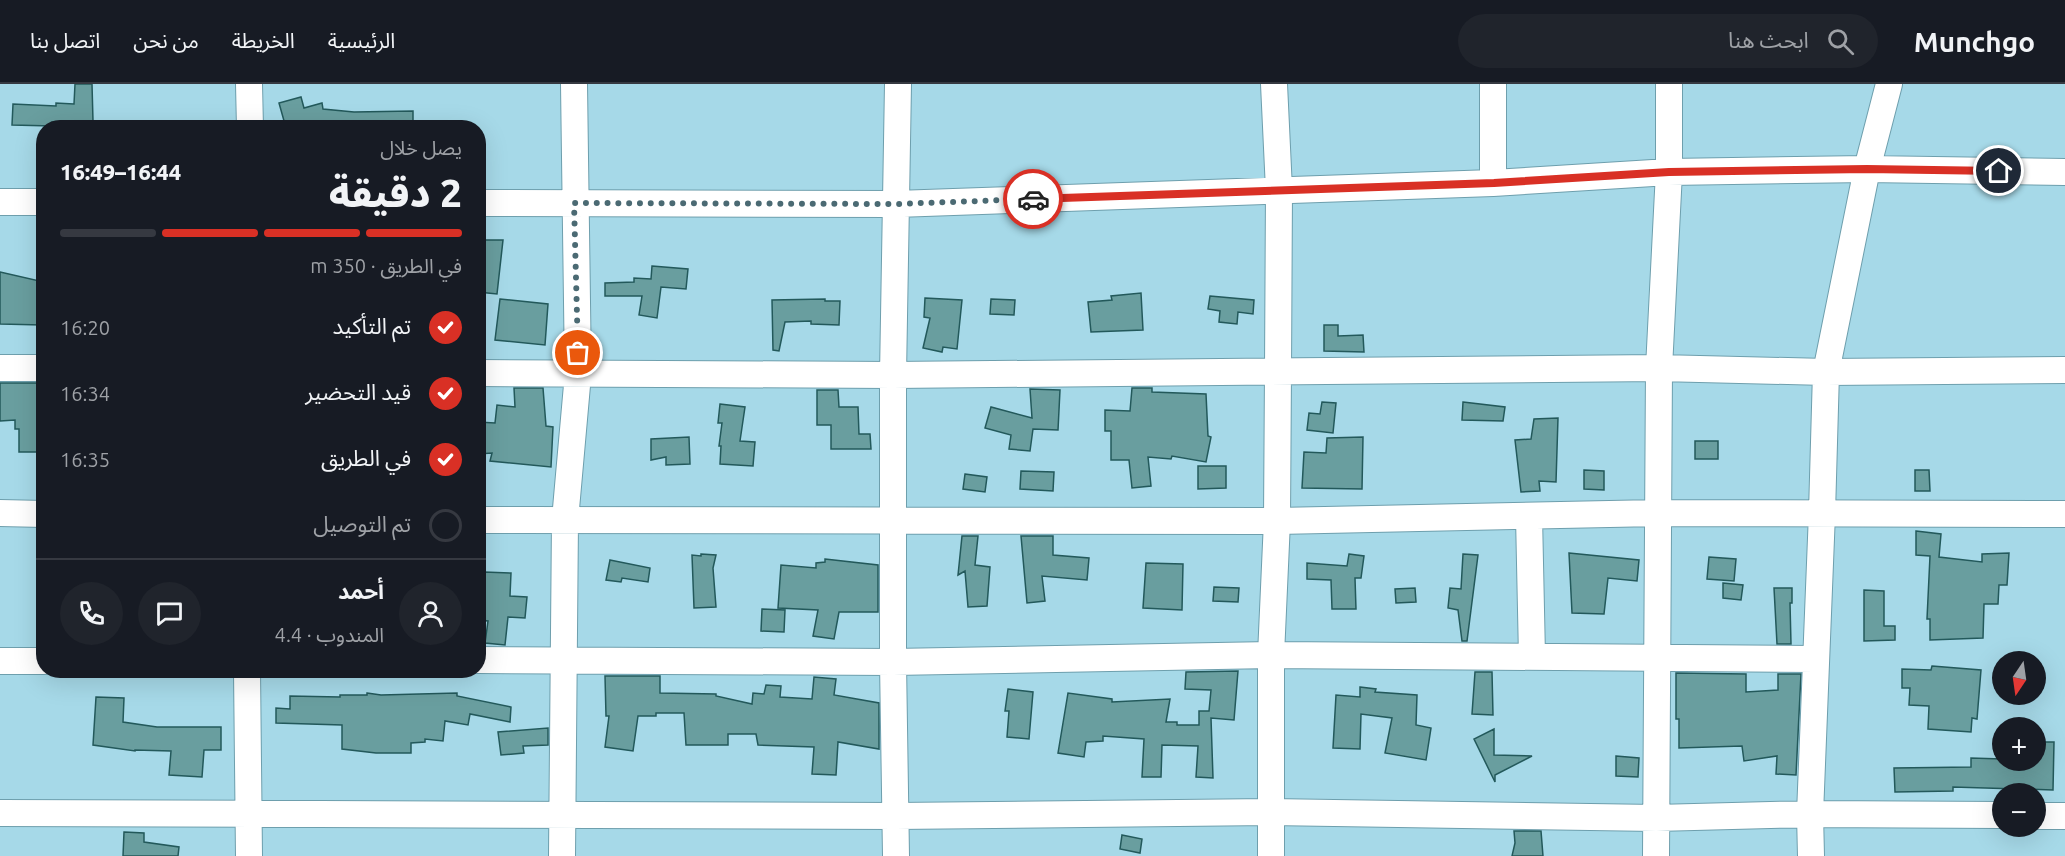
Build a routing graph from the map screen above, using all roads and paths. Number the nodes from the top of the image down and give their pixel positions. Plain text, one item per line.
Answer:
1 (249, 84) edge
2 (574, 84) edge
3 (898, 84) edge
4 (1274, 84) edge
5 (1492, 84) edge
6 (1669, 84) edge
7 (1889, 84) edge
8 (250, 120) edge
9 (1867, 169) junction
10 (1669, 172) junction
11 (2065, 172) edge
12 (1494, 183) junction
13 (1279, 190) junction
14 (0, 202) edge
15 (36, 202) edge
16 (486, 202) edge
17 (574, 203) junction
18 (896, 204) junction
19 (0, 368) edge
20 (36, 368) edge
21 (1659, 368) junction
22 (2065, 370) edge
23 (1278, 371) junction
24 (1826, 372) junction
25 (486, 373) edge
26 (578, 374) junction
27 (893, 375) junction
28 (0, 513) edge
29 (1658, 513) junction
30 (1822, 513) junction
31 (36, 514) edge
32 (2065, 514) edge
33 (1529, 516) junction
34 (894, 519) junction
35 (486, 520) edge
36 (565, 520) junction
37 (1278, 521) junction
38 (1271, 655) junction
39 (1532, 657) junction
40 (1658, 658) junction
41 (1815, 659) junction
42 (486, 660) edge
43 (565, 660) junction
44 (0, 661) edge
45 (36, 661) edge
46 (892, 662) junction
47 (247, 678) edge
48 (1270, 812) junction
49 (0, 813) edge
50 (249, 814) junction
51 (562, 814) junction
52 (1810, 814) junction
53 (1992, 815) edge
54 (896, 816) junction
55 (2046, 816) edge
56 (2065, 816) edge
57 (1656, 818) junction
58 (249, 856) edge
59 (562, 856) edge
60 (896, 856) edge
61 (1270, 856) edge
62 (1656, 856) edge
63 (1811, 856) edge

1 - 8 street
2 - 17 street
3 - 18 street
4 - 13 street
5 - 12 street
6 - 10 street
7 - 9 street
9 - 10 street
9 - 11 street
9 - 24 street
10 - 12 street
10 - 21 street
12 - 13 street
13 - 18 street
13 - 23 street
14 - 15 street
16 - 17 street
17 - 18 street
17 - 26 street
18 - 27 street
19 - 20 street
21 - 23 street
21 - 24 street
21 - 29 street
22 - 24 street
23 - 27 street
23 - 37 street
24 - 30 street
25 - 26 street
26 - 27 street
26 - 36 street
27 - 34 street
28 - 31 street
29 - 30 street
29 - 33 street
29 - 40 street
30 - 32 street
30 - 41 street
33 - 37 street
33 - 39 street
34 - 36 street
34 - 37 street
34 - 46 street
35 - 36 street
36 - 43 street
37 - 38 street
38 - 39 street
38 - 46 street
38 - 48 street
39 - 40 street
40 - 41 street
40 - 57 street
41 - 52 street
42 - 43 street
43 - 46 street
43 - 51 street
44 - 45 street
46 - 54 street
47 - 50 street
48 - 54 street
48 - 57 street
48 - 61 street
49 - 50 street
50 - 51 street
50 - 58 street
51 - 54 street
51 - 59 street
52 - 53 street
52 - 57 street
52 - 63 street
54 - 60 street
55 - 56 street
57 - 62 street

